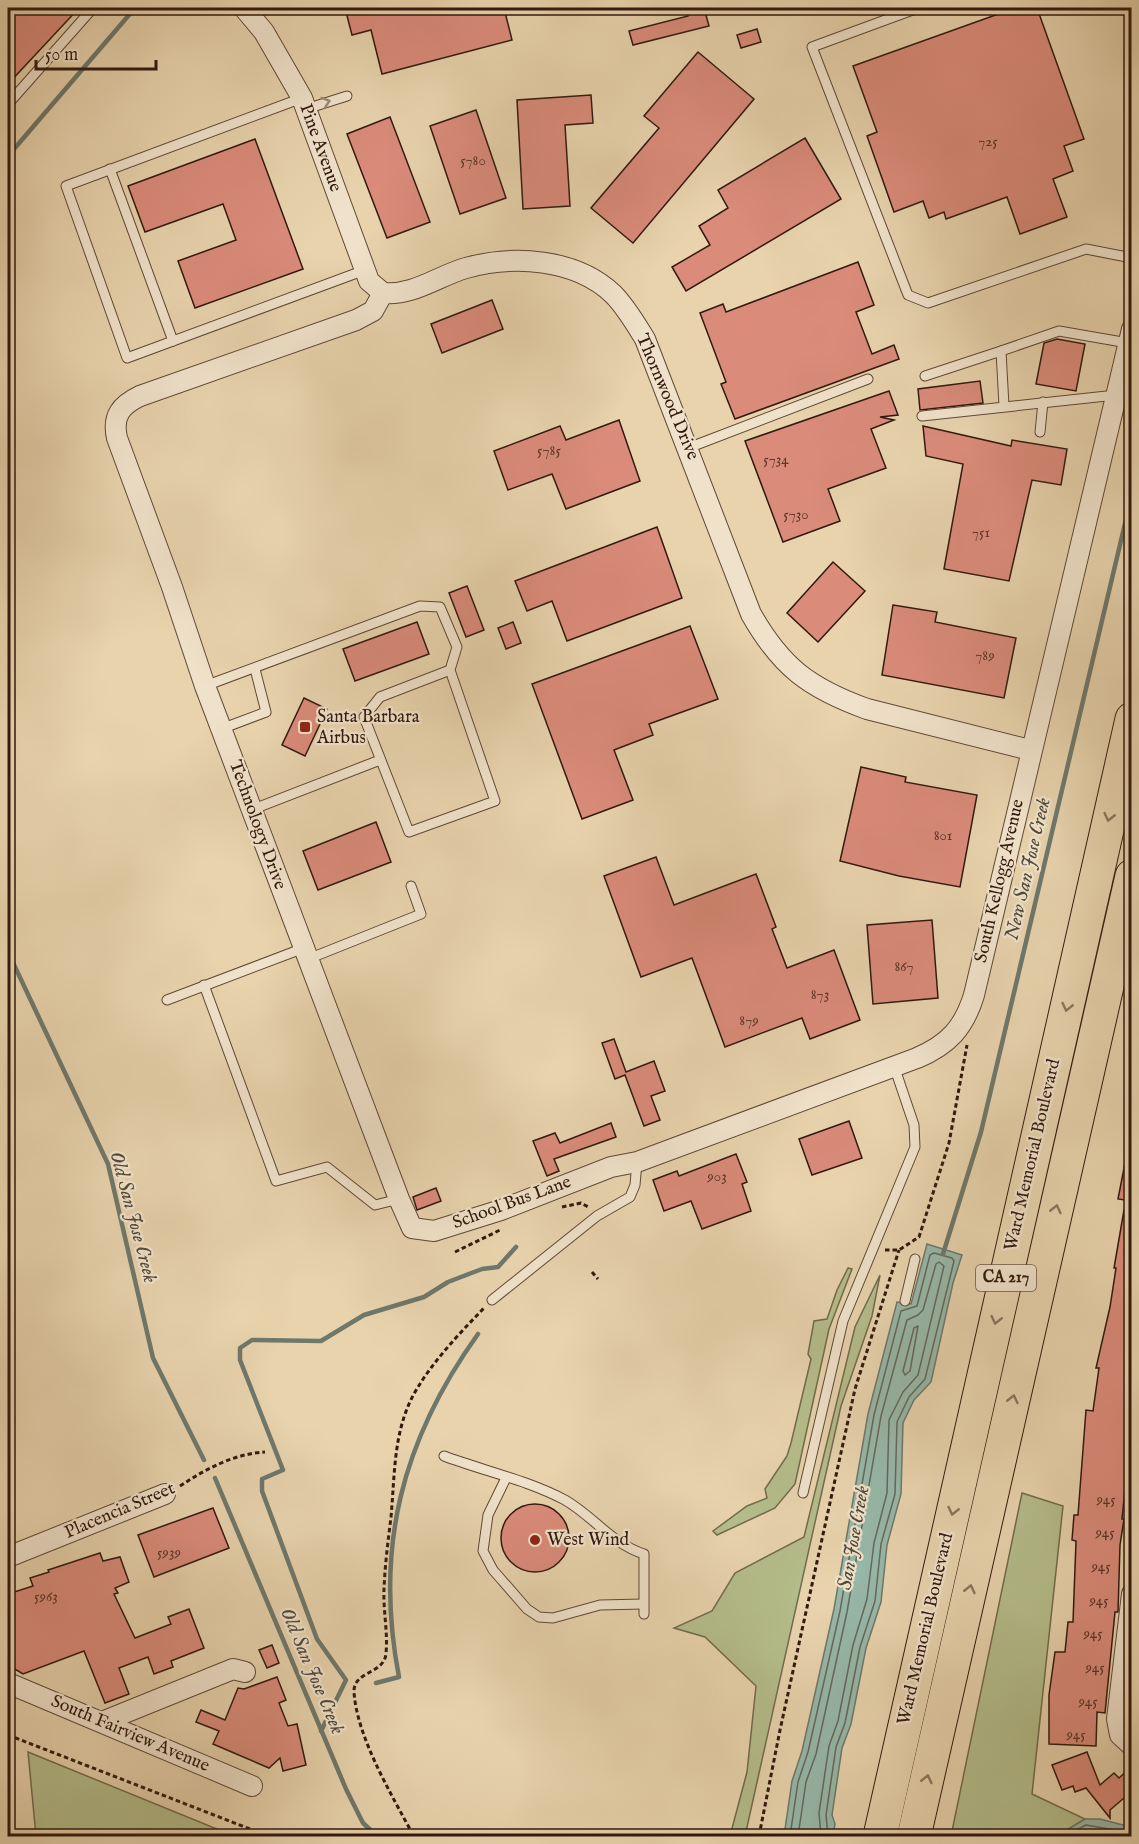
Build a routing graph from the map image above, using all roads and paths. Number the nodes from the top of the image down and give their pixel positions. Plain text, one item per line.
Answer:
1 (93, 8) edge
2 (244, 8) edge
3 (918, 8) edge
4 (347, 96) dead end
5 (8, 104) edge
6 (304, 104) junction
7 (110, 170) junction
8 (1131, 258) edge
9 (365, 270) junction
10 (383, 292) junction
11 (1130, 336) edge
12 (173, 341) junction
13 (1001, 351) junction
14 (925, 376) dead end
15 (868, 379) dead end
16 (1116, 395) junction
17 (1043, 402) junction
18 (1004, 406) junction
19 (922, 416) dead end
20 (1040, 432) dead end
21 (688, 448) junction
22 (255, 669) junction
23 (450, 670) junction
24 (205, 686) junction
25 (1131, 719) edge
26 (221, 729) junction
27 (1030, 750) junction
28 (380, 760) junction
29 (251, 810) junction
30 (1131, 876) edge
31 (411, 886) dead end
32 (306, 954) junction
33 (204, 985) junction
34 (166, 1000) dead end
35 (957, 1032) junction
36 (894, 1066) junction
37 (637, 1162) junction
38 (611, 1167) joint
39 (399, 1199) junction
40 (559, 1208) dead end
41 (597, 1216) junction
42 (412, 1228) joint
43 (504, 1229) dead end
44 (875, 1246) junction
45 (898, 1250) junction
46 (455, 1252) dead end
47 (915, 1259) dead end
48 (592, 1272) dead end
49 (598, 1279) dead end
50 (492, 1300) joint
51 (905, 1301) dead end
52 (265, 1452) dead end
53 (444, 1456) dead end
54 (506, 1478) junction
55 (803, 1493) dead end
56 (165, 1494) joint
57 (8, 1557) edge
58 (1131, 1594) edge
59 (643, 1604) junction
60 (644, 1614) dead end
61 (245, 1672) dead end
62 (8, 1683) edge
63 (102, 1722) junction
64 (8, 1735) edge
65 (1131, 1746) edge
66 (252, 1786) dead end
67 (413, 1835) dead end
68 (268, 1836) edge
69 (759, 1836) edge
70 (880, 1836) edge
71 (914, 1836) edge

1 - 5 lane
2 - 6 street, Pine Avenue
3 - 8 lane
6 -> 4 lane
6 - 7 lane
6 - 9 street, Pine Avenue
7 - 12 lane
7 - 12 lane
9 - 10 street, Pine Avenue
9 - 12 lane
10 - 21 street, Thornwood Drive
10 - 24 street, Technology Drive
11 - 13 lane
11 - 16 street, South Kellogg Avenue
13 - 14 lane
13 - 18 lane
15 - 21 lane
16 - 17 lane
16 - 27 street, South Kellogg Avenue
17 - 18 lane
17 - 20 lane
18 - 19 lane
21 - 27 street, Thornwood Drive
22 - 23 lane
22 - 24 lane
22 - 26 lane
23 - 28 lane
23 - 28 lane
24 - 26 street, Technology Drive
25 -> 70 highway, Ward Memorial Boulevard / CA 217
26 - 29 street, Technology Drive
27 - 35 street, South Kellogg Avenue
28 - 29 lane
29 - 32 street, Technology Drive
71 -> 30 highway, Ward Memorial Boulevard / CA 217
31 - 32 lane
32 - 33 lane
32 - 39 street, Technology Drive
33 - 34 lane
33 - 39 lane
35 - 36 street, South Kellogg Avenue
35 - 45 path
36 - 37 street, South Kellogg Avenue
36 - 44 lane
37 - 38 street, South Kellogg Avenue
37 - 41 lane
38 - 42 street, School Bus Lane
39 - 42 street, Technology Drive
40 - 41 path
41 - 50 lane
43 - 46 path
44 - 45 path
44 - 55 lane
45 - 69 path
47 - 51 lane
48 - 49 path
50 - 67 path
52 - 56 path, Placencia Street
53 - 54 lane
54 - 59 lane
54 - 59 lane
56 - 57 street, Placencia Street
58 - 65 street
59 - 60 lane
61 - 63 street
62 - 63 street, South Fairview Avenue
63 - 66 street, South Fairview Avenue
64 - 68 path

